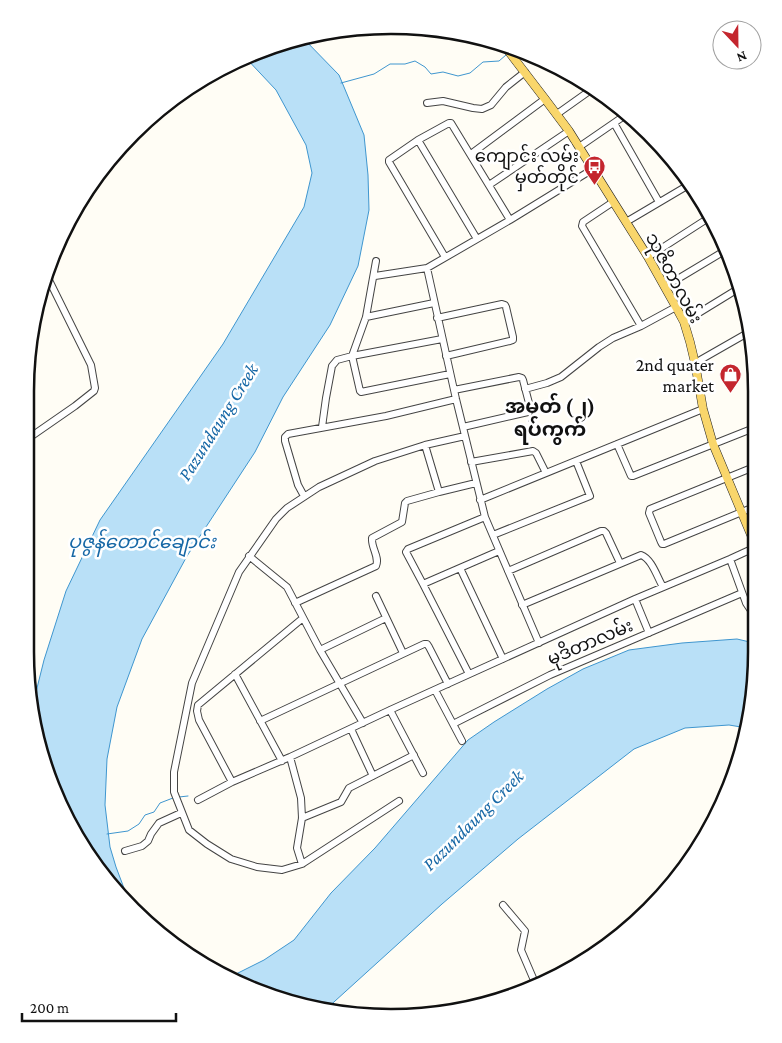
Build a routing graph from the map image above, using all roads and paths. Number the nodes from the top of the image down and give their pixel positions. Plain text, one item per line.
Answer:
1 (512, 55) edge
2 (525, 72) junction
3 (588, 93) edge
4 (546, 99) junction
5 (427, 103) dead end
6 (557, 114) junction
7 (621, 118) edge
8 (614, 123) junction
9 (569, 131) junction
10 (418, 140) junction
11 (579, 147) junction
12 (470, 154) junction
13 (593, 169) junction
14 (489, 185) junction
15 (684, 188) edge
16 (613, 202) junction
17 (659, 202) junction
18 (510, 220) junction
19 (704, 220) edge
20 (626, 222) junction
21 (477, 239) junction
22 (721, 253) edge
23 (648, 256) junction
24 (445, 257) junction
25 (376, 261) dead end
26 (426, 268) junction
27 (374, 276) junction
28 (51, 283) edge
29 (666, 286) junction
30 (734, 291) edge
31 (434, 303) junction
32 (676, 307) junction
33 (366, 317) junction
34 (438, 318) junction
35 (684, 322) junction
36 (641, 326) junction
37 (743, 335) edge
38 (442, 339) junction
39 (352, 356) junction
40 (446, 356) junction
41 (695, 363) junction
42 (450, 374) junction
43 (526, 389) junction
44 (454, 390) junction
45 (456, 399) junction
46 (703, 410) junction
47 (322, 427) junction
48 (463, 427) junction
49 (748, 430) edge
50 (34, 434) edge
51 (465, 436) junction
52 (616, 444) junction
53 (712, 444) junction
54 (424, 445) junction
55 (576, 460) junction
56 (471, 462) junction
57 (748, 469) edge
58 (546, 473) junction
59 (726, 478) junction
60 (476, 483) junction
61 (439, 492) junction
62 (304, 496) junction
63 (480, 500) junction
64 (748, 509) edge
65 (741, 512) junction
66 (485, 517) junction
67 (748, 529) edge
68 (493, 535) junction
69 (748, 547) edge
70 (499, 551) junction
71 (249, 556) junction
72 (730, 560) junction
73 (620, 563) junction
74 (460, 568) junction
75 (508, 571) junction
76 (424, 584) junction
77 (663, 587) junction
78 (742, 594) junction
79 (376, 596) dead end
80 (635, 599) junction
81 (295, 603) junction
82 (522, 605) junction
83 (748, 605) edge
84 (303, 618) junction
85 (386, 618) junction
86 (648, 633) junction
87 (539, 642) junction
88 (320, 650) junction
89 (403, 653) junction
90 (503, 659) junction
91 (235, 674) junction
92 (469, 674) junction
93 (340, 684) junction
94 (448, 684) junction
95 (435, 690) junction
96 (390, 710) junction
97 (260, 720) junction
98 (364, 723) junction
99 (453, 724) junction
100 (351, 729) junction
101 (462, 741) dead end
102 (414, 755) junction
103 (290, 757) junction
104 (282, 761) junction
105 (423, 773) dead end
106 (373, 776) junction
107 (232, 782) junction
108 (198, 800) dead end
109 (399, 801) dead end
110 (182, 812) junction
111 (302, 818) junction
112 (124, 851) dead end
113 (302, 864) junction
114 (503, 905) dead end
115 (534, 979) edge

1 - 2 main road, သုဇိတာလမ်း
2 - 4 main road, သုဇိတာလမ်း
2 - 5 street
3 - 6 street
4 - 6 main road, သုဇိတာလမ်း
4 - 12 street
6 - 9 main road, သုဇိတာလမ်း
7 - 8 street
8 - 11 street
8 - 17 street
9 - 11 main road, သုဇိတာလမ်း
9 - 14 street
10 - 12 street
10 - 21 street
10 - 24 street
11 - 13 main road, သုဇိတာလမ်း
12 - 14 street
13 - 16 main road, သုဇိတာလမ်း
13 - 18 street
14 - 18 street
15 - 17 street
16 - 20 main road, သုဇိတာလမ်း
16 - 36 street
17 - 20 street
18 - 21 street
19 - 23 street
20 - 23 main road, သုဇိတာလမ်း
21 - 24 street
22 - 29 street
23 - 29 main road, သုဇိတာလမ်း
24 - 26 street
25 - 27 street
26 - 27 street
26 - 31 street
27 - 33 street
28 - 50 street
29 - 32 main road, သုဇိတာလမ်း
30 - 35 street
31 - 33 street
31 - 34 street
32 - 35 main road, သုဇိတာလမ်း
32 - 36 street
33 - 39 street
34 - 38 street
34 - 40 street
35 - 41 main road, သုဇိတာလမ်း
36 - 43 street
37 - 41 street
38 - 39 street
38 - 40 street
39 - 42 street
39 - 47 street
40 - 42 street
41 - 46 main road, သုဇိတာလမ်း
42 - 44 street
43 - 44 street
43 - 48 street
44 - 45 street
45 - 47 street
45 - 48 street
46 - 52 street
46 - 53 main road, သုဇိတာလမ်း
47 - 62 street
48 - 51 street
49 - 53 street
51 - 54 street
51 - 56 street
52 - 53 street
52 - 55 street
53 - 59 main road, သုဇိတာလမ်း
54 - 61 street
54 - 62 street
55 - 58 street
55 - 68 street
56 - 58 street
56 - 60 street
57 - 59 street
58 - 63 street
59 - 65 main road, သုဇိတာလမ်း
59 - 65 street
60 - 61 street
60 - 63 street
61 - 81 street
62 - 71 street
63 - 66 street
64 - 65 street
65 - 67 main road, သုဇိတာလမ်း
66 - 68 street
66 - 76 street
68 - 70 street
69 - 72 street
70 - 74 street
70 - 75 street
71 - 81 street
71 - 110 street
72 - 77 street
72 - 78 street
73 - 75 street
73 - 77 street
73 - 82 street
74 - 76 street
74 - 90 street
75 - 82 street
76 - 92 street
77 - 80 street
78 - 83 street
78 - 86 street, မုဒိတာလမ်း
79 - 85 street
80 - 86 street
80 - 87 street
81 - 84 street
82 - 87 street
84 - 88 street
84 - 91 street
85 - 88 street
85 - 89 street
86 - 99 street, မုဒိတာလမ်း
87 - 90 street
88 - 93 street
89 - 93 street
89 - 94 street
90 - 92 street
91 - 97 street
91 - 107 street
92 - 94 street
93 - 97 street
93 - 98 street
94 - 95 street
95 - 96 street
95 - 99 street
96 - 98 street
96 - 102 street
97 - 104 street
98 - 100 street
99 - 101 street
100 - 103 street
100 - 106 street
102 - 105 street
102 - 106 street
103 - 104 street
103 - 111 street
104 - 107 street
106 - 111 street
107 - 108 street
109 - 113 street
110 - 112 street
110 - 113 street
111 - 113 street
114 - 115 street

